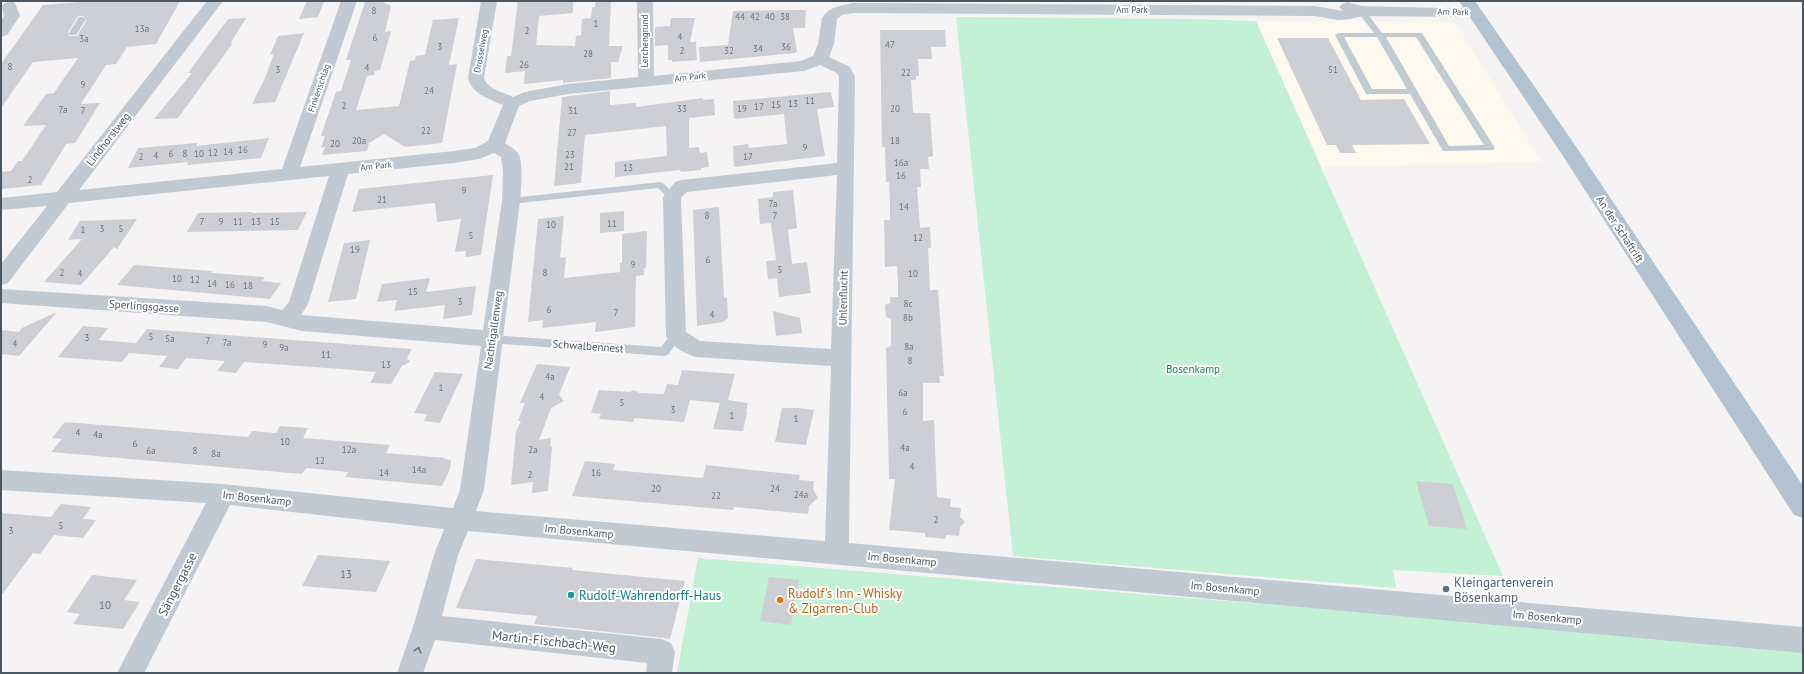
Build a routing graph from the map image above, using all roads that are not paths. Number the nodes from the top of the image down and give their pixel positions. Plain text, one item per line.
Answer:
1 (215, 1) edge
2 (349, 1) edge
3 (489, 1) edge
4 (646, 1) edge
5 (824, 1) edge
6 (11, 6) edge
7 (1242, 6) edge
8 (1471, 7) edge
9 (837, 11) junction
10 (1361, 11) junction
11 (82, 19) dead end
12 (1, 32) edge
13 (73, 33) dead end
14 (1380, 35) junction
15 (820, 59) junction
16 (646, 81) junction
17 (1412, 91) junction
18 (513, 103) junction
19 (495, 145) junction
20 (846, 168) junction
21 (340, 170) junction
22 (289, 174) junction
23 (672, 196) junction
24 (62, 198) junction
25 (511, 201) junction
26 (1, 204) edge
27 (1, 278) edge
28 (1, 296) edge
29 (287, 319) junction
30 (676, 336) junction
31 (491, 339) junction
32 (842, 358) junction
33 (1, 480) edge
34 (223, 494) junction
35 (1803, 507) edge
36 (460, 520) junction
37 (836, 553) junction
38 (426, 628) junction
39 (1803, 640) edge
40 (130, 673) edge
41 (410, 673) edge
42 (659, 673) edge

1 - 24 street, Lindhorstweg
2 - 22 street, Finkenschlag
3 - 18 street, Drosselweg
4 - 16 street, Lerchengrund
5 - 9 street
6 - 12 street
7 - 9 street, Am Park
7 - 10 street, Am Park
8 - 10 street, Am Park
8 - 35 main road, An der Schaftrift
9 - 15 street
10 - 14 lane
11 - 13 lane
14 - 17 lane
14 - 17 lane
14 - 17 lane
15 - 16 street, Am Park
15 - 20 street, Uhlenflucht
16 - 18 street, Am Park
18 - 19 street
19 - 21 street, Am Park
19 - 25 street, Nachtigallenweg
20 - 23 street
20 - 32 street, Uhlenflucht
21 - 22 street, Am Park
21 - 29 street
22 - 24 street, Am Park
23 - 25 lane
23 - 30 street
24 - 26 street, Am Park
24 - 27 street, Lindhorstweg
25 - 31 street, Nachtigallenweg
28 - 29 street, Sperlingsgasse
29 - 31 street, Sperlingsgasse
30 - 31 lane, Schwalbennest
30 - 32 street
31 - 36 street, Nachtigallenweg
32 - 37 street, Uhlenflucht
33 - 34 street, Im Bosenkamp
34 - 36 street, Im Bosenkamp
34 - 40 street, Sängergasse
36 - 37 street, Im Bosenkamp
36 - 38 street
37 - 39 street, Im Bosenkamp
41 -> 38 street
38 - 42 street, Martin-Fischbach-Weg

